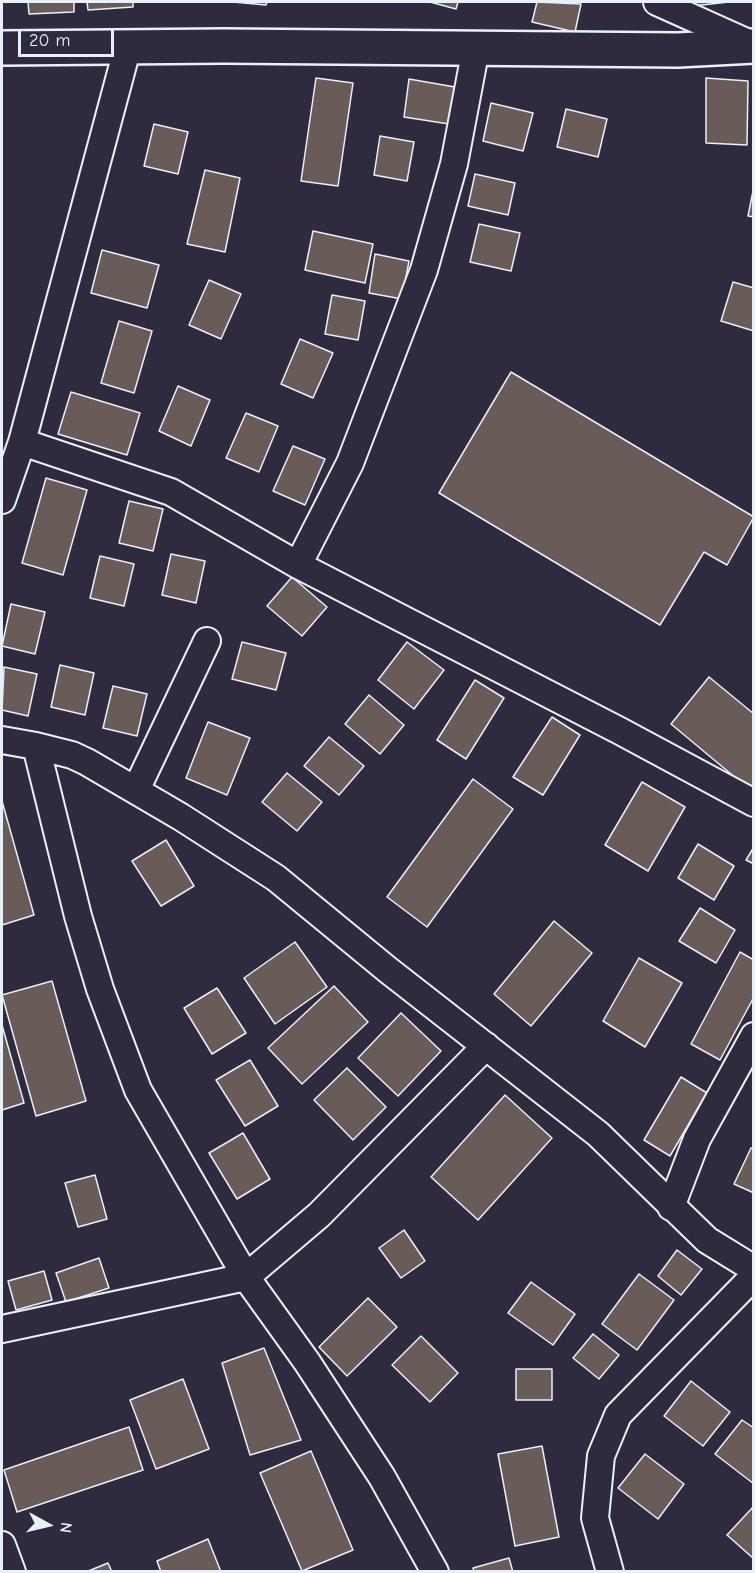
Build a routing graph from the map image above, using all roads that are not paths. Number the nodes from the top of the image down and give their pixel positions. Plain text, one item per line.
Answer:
1 (657, 2) edge
2 (753, 45) edge
3 (128, 46) junction
4 (2, 48) edge
5 (476, 48) junction
6 (22, 442) junction
7 (2, 500) edge
8 (298, 566) junction
9 (207, 641) dead end
10 (2, 740) edge
11 (36, 746) junction
12 (136, 790) junction
13 (753, 803) edge
14 (753, 1036) edge
15 (486, 1046) junction
16 (670, 1207) junction
17 (753, 1269) edge
18 (753, 1276) edge
19 (246, 1277) junction
20 (2, 1329) edge
21 (2, 1545) edge
22 (12, 1572) edge
23 (435, 1572) edge
24 (610, 1572) edge

1 - 2 street
2 - 5 street
3 - 4 street
3 - 5 street
3 - 6 street
5 - 8 street
6 - 7 street
6 - 8 street
8 - 13 street
9 - 12 street
10 - 11 street
11 - 12 street
11 - 19 street
12 - 15 street
14 - 16 street
15 - 16 street
15 - 19 street
16 - 17 street
18 - 24 street
19 - 20 street
19 - 23 street
21 - 22 street

